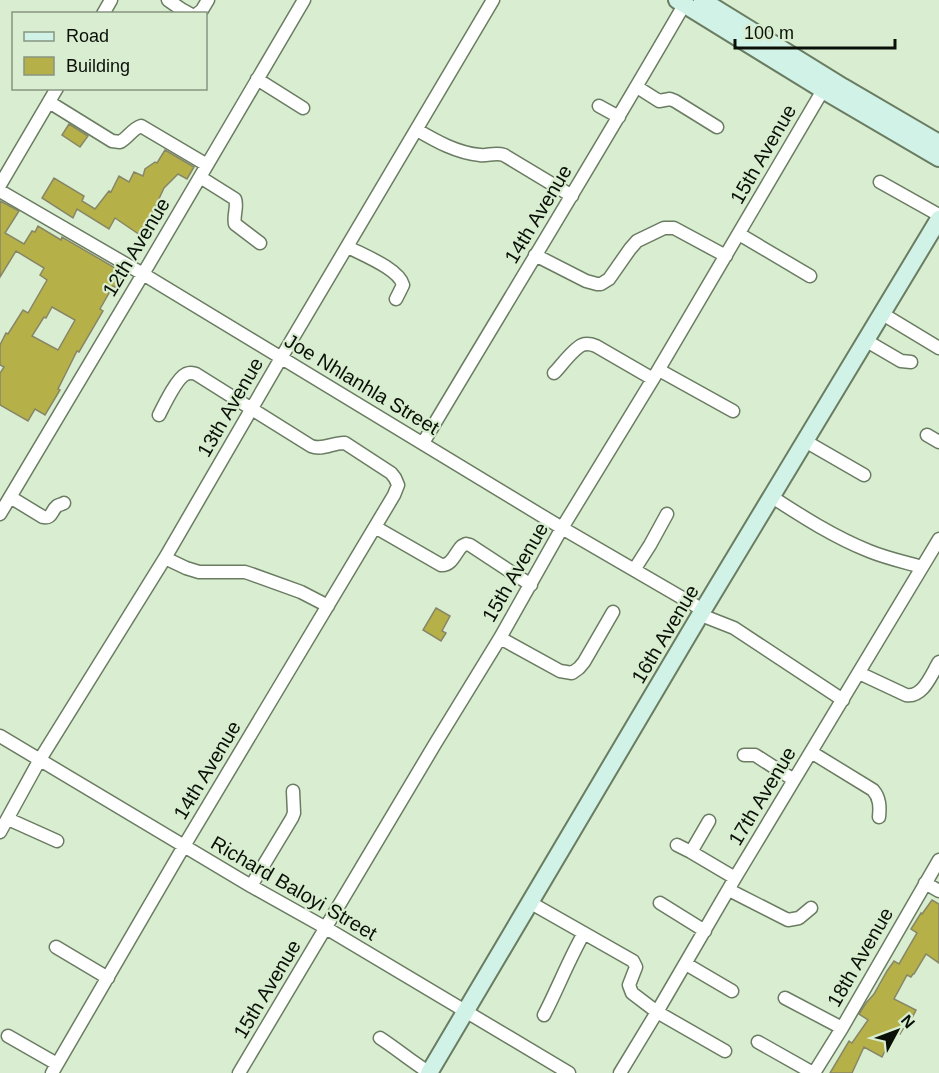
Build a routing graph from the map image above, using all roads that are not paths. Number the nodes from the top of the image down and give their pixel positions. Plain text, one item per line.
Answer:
1 (168, 0) edge
2 (304, 0) edge
3 (493, 0) edge
4 (702, 0) edge
5 (681, 2) edge
6 (186, 12) edge
7 (257, 79) junction
8 (637, 87) junction
9 (56, 90) edge
10 (823, 90) junction
11 (49, 102) junction
12 (599, 106) dead end
13 (303, 108) dead end
14 (619, 117) junction
15 (717, 127) dead end
16 (417, 130) junction
17 (939, 143) edge
18 (939, 158) edge
19 (207, 165) junction
20 (200, 177) junction
21 (880, 182) dead end
22 (0, 184) edge
23 (0, 190) edge
24 (572, 196) junction
25 (939, 217) edge
26 (739, 234) junction
27 (260, 243) dead end
28 (348, 247) junction
29 (535, 255) junction
30 (726, 256) junction
31 (143, 274) junction
32 (810, 276) dead end
33 (396, 299) dead end
34 (881, 313) junction
35 (865, 340) junction
36 (939, 348) edge
37 (281, 358) junction
38 (911, 362) dead end
39 (554, 373) dead end
40 (656, 375) junction
41 (252, 409) junction
42 (733, 411) dead end
43 (159, 415) dead end
44 (927, 435) dead end
45 (804, 441) junction
46 (939, 442) edge
47 (423, 443) junction
48 (864, 475) dead end
49 (10, 497) junction
50 (772, 497) junction
51 (64, 503) dead end
52 (0, 514) edge
53 (667, 514) dead end
54 (375, 527) junction
55 (562, 528) junction
56 (939, 539) edge
57 (165, 558) junction
58 (922, 567) junction
59 (634, 570) junction
60 (531, 585) junction
61 (328, 606) junction
62 (613, 612) dead end
63 (702, 612) junction
64 (500, 638) junction
65 (939, 662) edge
66 (859, 673) junction
67 (843, 700) junction
68 (0, 736) edge
69 (811, 752) junction
70 (744, 754) dead end
71 (39, 760) junction
72 (794, 780) junction
73 (293, 792) dead end
74 (879, 817) dead end
75 (709, 821) dead end
76 (3, 825) edge
77 (57, 841) dead end
78 (677, 845) dead end
79 (184, 846) junction
80 (691, 852) junction
81 (939, 860) edge
82 (735, 878) junction
83 (925, 884) junction
84 (251, 886) junction
85 (729, 890) junction
86 (939, 891) edge
87 (531, 903) junction
88 (660, 903) dead end
89 (811, 908) dead end
90 (326, 928) junction
91 (705, 931) junction
92 (584, 933) junction
93 (56, 947) dead end
94 (686, 964) junction
95 (108, 978) junction
96 (732, 991) dead end
97 (785, 998) dead end
98 (466, 1012) junction
99 (657, 1012) junction
100 (544, 1015) dead end
101 (842, 1028) junction
102 (8, 1036) dead end
103 (380, 1038) dead end
104 (758, 1042) dead end
105 (725, 1051) dead end
106 (55, 1068) edge
107 (239, 1073) edge
108 (430, 1073) edge
109 (569, 1073) edge
110 (620, 1073) edge
111 (813, 1073) edge

1 - 6 street
2 - 7 street, 12th Avenue
3 - 16 street, 13th Avenue
4 - 17 street
5 - 8 street, 14th Avenue
5 - 10 street
7 - 13 street
7 - 19 street, 12th Avenue
8 - 14 street, 14th Avenue
8 - 15 street
9 - 11 street
10 - 18 street
10 - 26 street, 15th Avenue
11 - 19 street
11 - 22 street
12 - 14 street
14 - 24 street, 14th Avenue
16 - 24 street
16 - 28 street, 13th Avenue
19 - 20 street, 12th Avenue
20 - 27 street
20 - 31 street, 12th Avenue
21 - 25 street
23 - 31 street, Joe Nhlanhla Street
24 - 29 street, 14th Avenue
25 - 34 street, 16th Avenue
26 - 30 street, 15th Avenue
26 - 32 street
28 - 33 street
28 - 37 street, 13th Avenue
29 - 30 street
29 - 47 street, 14th Avenue
30 - 40 street, 15th Avenue
31 - 37 street, Joe Nhlanhla Street
31 - 49 street, 12th Avenue
34 - 35 street, 16th Avenue
34 - 36 street
35 - 38 street
35 - 45 street, 16th Avenue
37 - 41 street, 13th Avenue
37 - 47 street, Joe Nhlanhla Street
39 - 40 street
40 - 42 street
40 - 55 street, 15th Avenue
41 - 43 street
41 - 54 street, 14th Avenue
41 - 57 street, 13th Avenue
44 - 46 street
45 - 48 street
45 - 50 street, 16th Avenue
47 - 55 street, Joe Nhlanhla Street
49 - 51 street
49 - 52 street, 12th Avenue
50 - 58 street
50 - 63 street, 16th Avenue
53 - 59 street
54 - 60 street
54 - 61 street, 14th Avenue
55 - 59 street, Joe Nhlanhla Street
55 - 60 street, 15th Avenue
56 - 58 street, 17th Avenue
57 - 61 street
57 - 71 street, 13th Avenue
58 - 66 street, 17th Avenue
59 - 63 street, Joe Nhlanhla Street
60 - 64 street, 15th Avenue
61 - 79 street, 14th Avenue
62 - 64 street
63 - 67 street, Joe Nhlanhla Street
63 - 87 street, 16th Avenue
64 - 90 street, 15th Avenue
65 - 66 street
66 - 67 street, 17th Avenue
67 - 69 street, 17th Avenue
68 - 71 street, Richard Baloyi Street
69 - 72 street, 17th Avenue
69 - 74 street
70 - 72 street
71 - 76 street, 13th Avenue
71 - 79 street, Richard Baloyi Street
72 - 82 street, 17th Avenue
73 - 84 street
75 - 80 street
76 - 77 street
78 - 80 street
79 - 84 street, Richard Baloyi Street
79 - 95 street, 14th Avenue
80 - 82 street
81 - 83 street, 18th Avenue
82 - 85 street, 17th Avenue
83 - 86 street
83 - 101 street, 18th Avenue
84 - 90 street, Richard Baloyi Street
85 - 89 street
85 - 91 street, 17th Avenue
87 - 92 street
87 - 98 street, 16th Avenue
88 - 91 street
90 - 98 street, Richard Baloyi Street
90 - 107 street, 15th Avenue
91 - 94 street, 17th Avenue
92 - 99 street
92 - 100 street
93 - 95 street
94 - 96 street
94 - 99 street, 17th Avenue
95 - 106 street, 14th Avenue
97 - 101 street
98 - 108 street, 16th Avenue
98 - 109 street, Richard Baloyi Street
99 - 105 street
99 - 110 street, 17th Avenue
101 - 111 street, 18th Avenue
102 - 106 street
103 - 108 street
104 - 111 street

